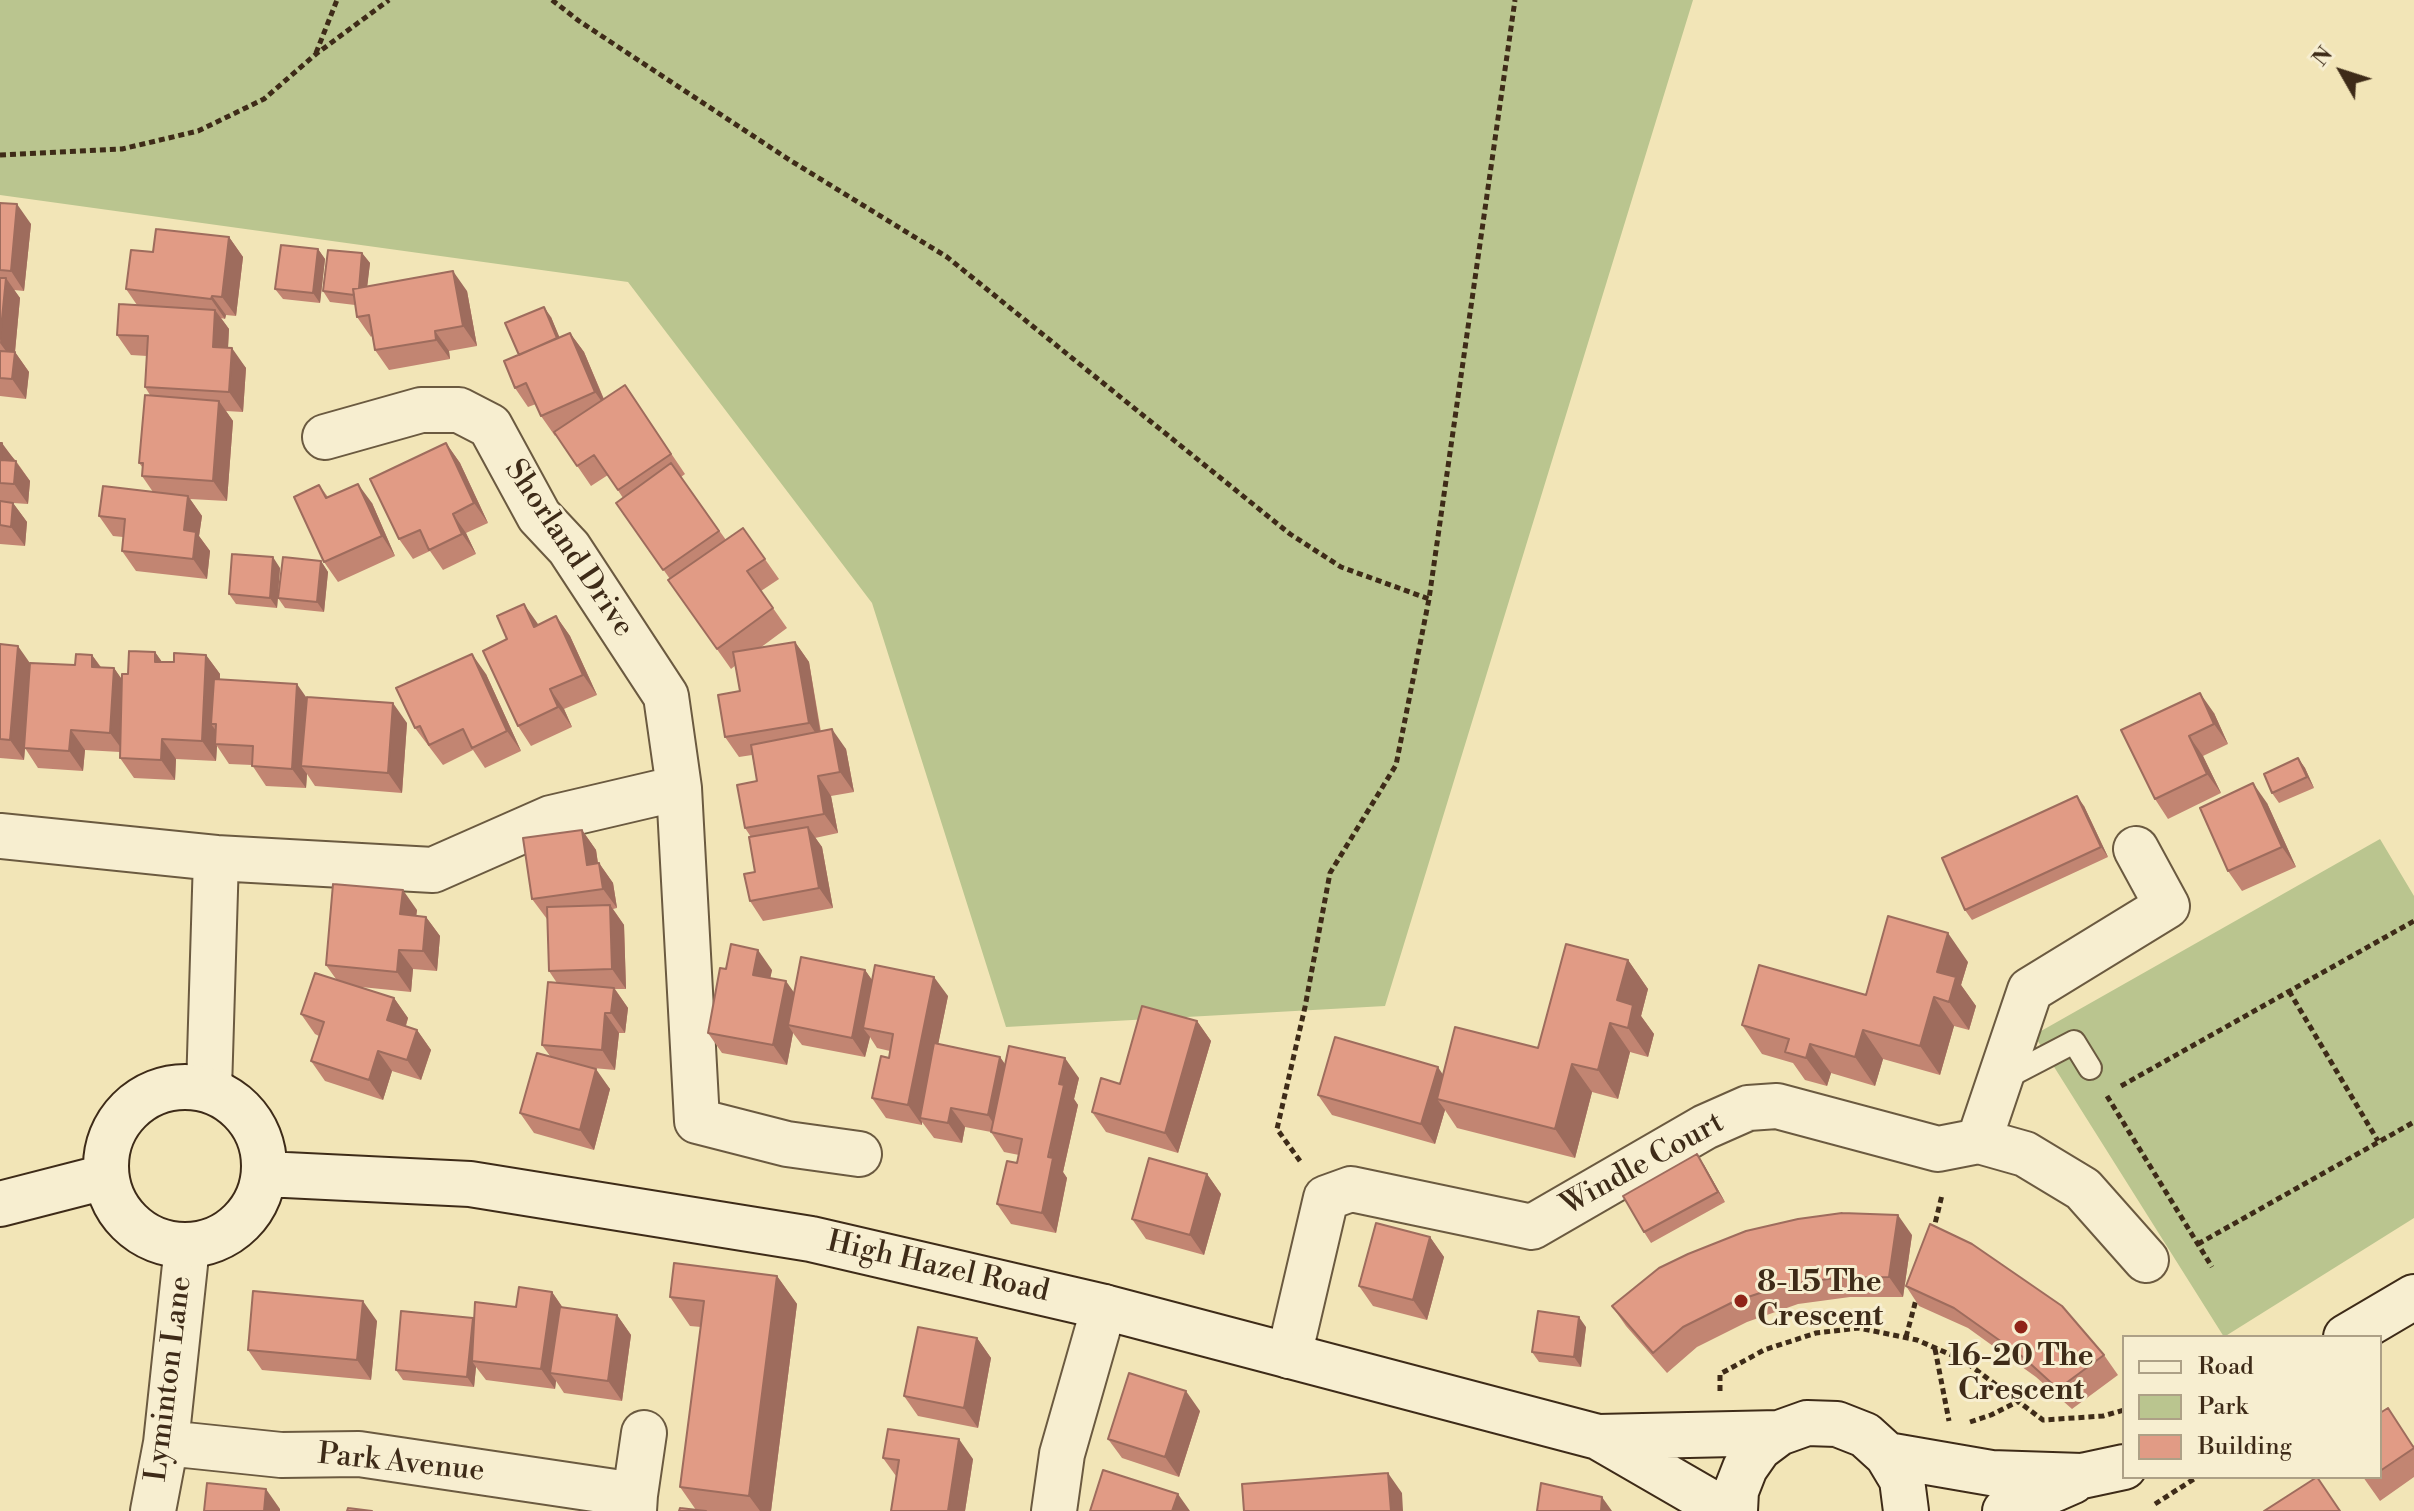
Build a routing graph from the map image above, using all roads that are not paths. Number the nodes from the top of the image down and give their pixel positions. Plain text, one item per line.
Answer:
1 (325, 437) dead end
2 (679, 788) junction
3 (0, 836) edge
4 (2136, 849) dead end
5 (216, 858) junction
6 (2090, 1068) road end
7 (1999, 1082) junction
8 (209, 1089) junction
9 (1967, 1143) junction
10 (859, 1154) dead end
11 (265, 1174) junction
12 (105, 1177) junction
13 (0, 1204) edge
14 (187, 1246) junction
15 (2146, 1260) dead end
16 (2414, 1297) edge
17 (1104, 1307) junction
18 (2349, 1335) edge
19 (1289, 1356) junction
20 (644, 1433) dead end
21 (1779, 1433) junction
22 (1598, 1437) junction
23 (166, 1443) junction
24 (1887, 1455) junction
25 (2122, 1467) edge
26 (2082, 1476) junction
27 (635, 1503) edge
28 (153, 1511) edge
29 (1054, 1511) edge
30 (1726, 1511) edge
31 (1735, 1511) edge
32 (1906, 1511) edge
33 (2005, 1511) edge

1 - 2 street, Shorland Drive
2 - 5 street
2 - 10 street, Shorland Drive
3 - 5 street
4 - 7 street
5 - 8 street
6 - 7 lane
7 - 9 street
8 - 11 street
8 - 12 street
9 - 15 street, Windle Court
9 - 19 street, Windle Court
11 - 14 street
11 - 17 street, High Hazel Road
12 - 13 street
12 - 14 street
14 - 23 street, Lyminton Lane
16 - 18 street
17 - 19 street, High Hazel Road
17 - 29 street
19 - 22 street, High Hazel Road
20 - 27 street, Park Avenue
21 - 22 street, High Hazel Road
21 - 24 street, High Hazel Road
21 - 31 street
22 - 30 street, High Hazel Road
23 - 27 street, Park Avenue
23 - 28 street, Lyminton Lane
24 - 26 street
24 - 32 street
25 - 26 street
26 - 33 street

